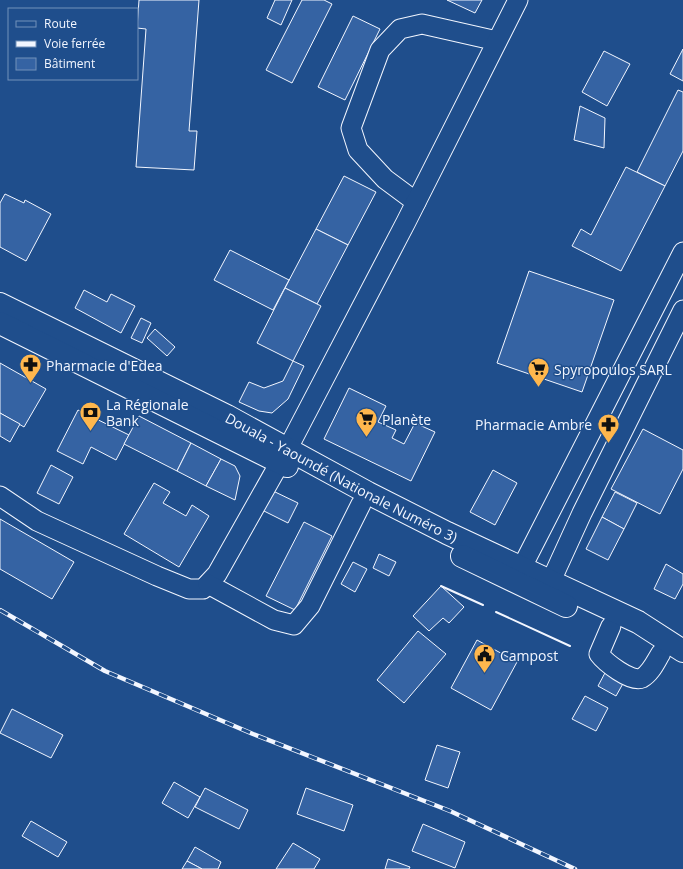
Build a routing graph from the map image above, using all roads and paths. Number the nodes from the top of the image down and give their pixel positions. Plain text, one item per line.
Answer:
1 (518, 0) edge
2 (497, 41) junction
3 (416, 202) junction
4 (683, 252) edge
5 (0, 304) edge
6 (683, 310) edge
7 (0, 323) edge
8 (284, 456) junction
9 (0, 496) edge
10 (361, 504) junction
11 (519, 574) junction
12 (208, 584) junction
13 (548, 589) junction
14 (611, 626) junction
15 (683, 651) edge
16 (660, 652) junction
17 (683, 667) edge

1 - 2 street
2 - 3 street
2 - 3 street
3 - 8 street
4 - 11 street
5 - 8 highway, Douala - Yaoundé (Nationale Numéro 3)
6 - 13 street
7 - 8 highway, Douala - Yaoundé (Nationale Numéro 3)
8 - 10 highway, Douala - Yaoundé (Nationale Numéro 3)
8 - 11 highway, Douala - Yaoundé (Nationale Numéro 3)
8 - 12 street
9 - 12 street
10 - 11 highway, Douala - Yaoundé (Nationale Numéro 3)
10 - 12 street
11 - 13 highway, Douala - Yaoundé (Nationale Numéro 3)
13 - 14 highway, Douala - Yaoundé (Nationale Numéro 3)
13 - 15 highway, Douala - Yaoundé (Nationale Numéro 3)
14 - 16 highway, Douala - Yaoundé (Nationale Numéro 3)
14 - 16 street
16 - 17 highway, Douala - Yaoundé (Nationale Numéro 3)

